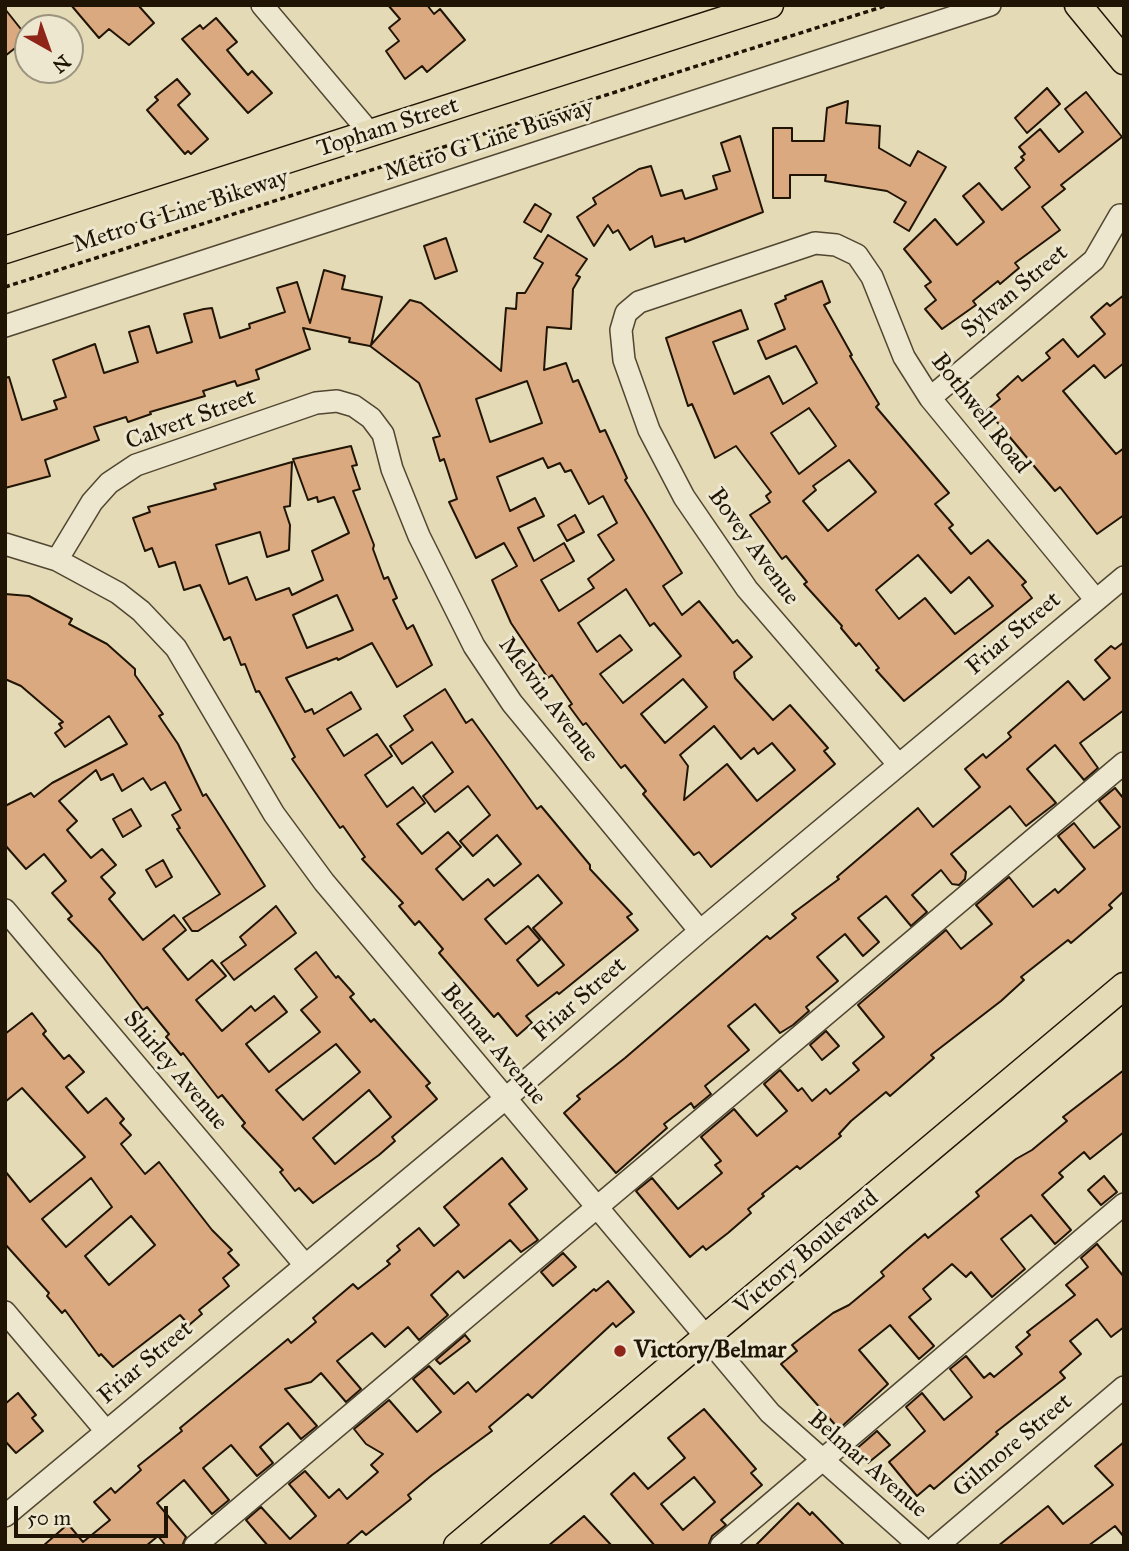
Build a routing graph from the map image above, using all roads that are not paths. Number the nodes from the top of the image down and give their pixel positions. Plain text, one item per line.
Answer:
1 (262, 5) edge
2 (770, 5) edge
3 (990, 5) edge
4 (1078, 5) edge
5 (1124, 61) edge
6 (370, 133) junction
7 (1120, 215) dead end
8 (5, 250) edge
9 (5, 326) edge
10 (621, 330) joint
11 (930, 398) junction
12 (354, 406) joint
13 (5, 544) edge
14 (57, 560) junction
15 (1124, 577) edge
16 (1096, 600) junction
17 (1124, 763) edge
18 (898, 764) junction
19 (5, 910) edge
20 (700, 931) junction
21 (1124, 986) edge
22 (505, 1099) junction
23 (1124, 1204) edge
24 (596, 1208) junction
25 (305, 1265) junction
26 (5, 1312) edge
27 (706, 1338) junction
28 (1124, 1387) edge
29 (106, 1431) junction
30 (822, 1459) junction
31 (5, 1516) edge
32 (195, 1546) edge
33 (457, 1546) edge
34 (720, 1546) edge
35 (920, 1546) edge
36 (937, 1546) edge

1 - 6 street
2 - 6 main road, Topham Street
3 - 9 street, Metro G Line Busway
4 - 5 main road
6 - 8 main road, Topham Street
7 - 11 street, Sylvan Street
10 - 11 street, Bothwell Road
10 - 18 street, Bovey Avenue
11 - 16 street, Bothwell Road
12 - 14 street, Calvert Street
12 - 20 street, Melvin Avenue
13 - 14 street
14 - 22 street, Belmar Avenue
15 - 16 street, Friar Street
16 - 18 street, Friar Street
17 - 24 street
18 - 20 street, Friar Street
19 - 25 street, Shirley Avenue
20 - 22 street, Friar Street
21 - 27 main road, Victory Boulevard
22 - 24 street, Belmar Avenue
22 - 25 street, Friar Street
23 - 30 street
24 - 27 street, Belmar Avenue
24 - 32 street
25 - 29 street, Friar Street
26 - 29 street
27 - 30 street, Belmar Avenue
27 - 33 main road, Victory Boulevard
28 - 36 street, Gilmore Street
29 - 31 street, Friar Street
30 - 34 street
30 - 35 street, Belmar Avenue

